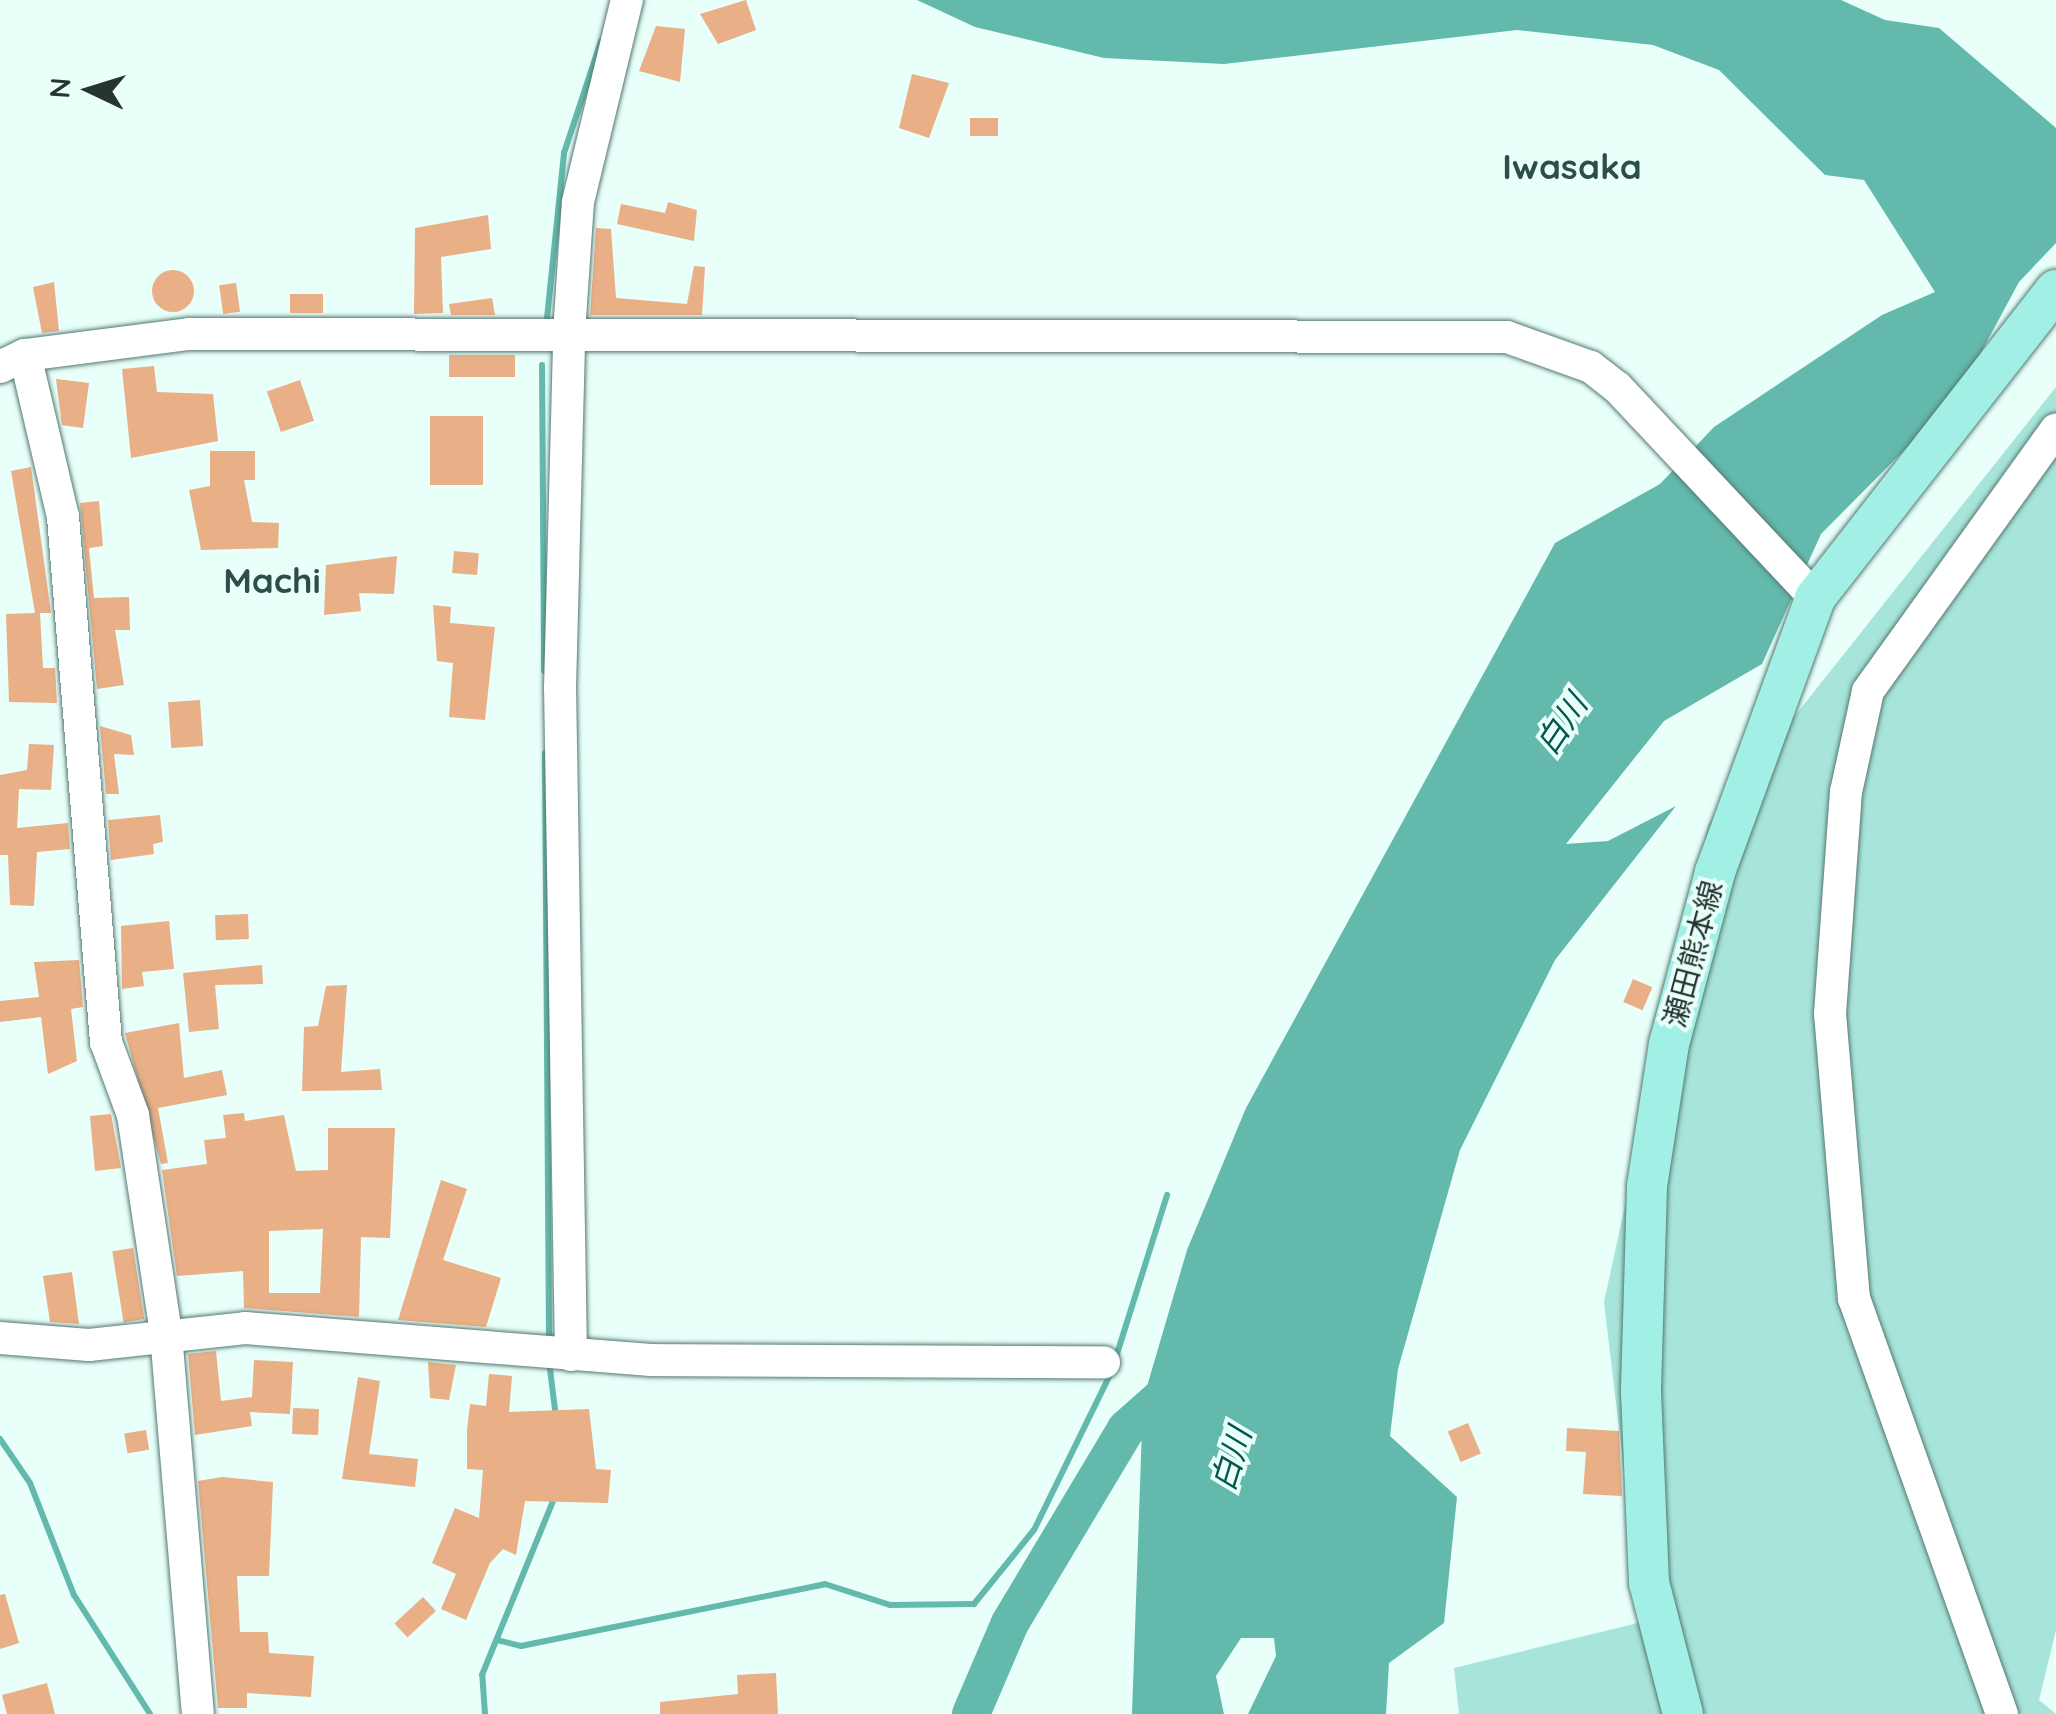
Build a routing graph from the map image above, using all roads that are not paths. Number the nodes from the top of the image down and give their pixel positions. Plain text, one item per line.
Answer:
1 (627, 0) edge
2 (2056, 290) edge
3 (569, 333) junction
4 (12, 361) edge
5 (2056, 429) edge
6 (1809, 591) junction
7 (166, 1334) junction
8 (0, 1338) edge
9 (570, 1355) junction
10 (1104, 1362) dead end
11 (198, 1714) edge
12 (1684, 1714) edge
13 (2002, 1714) edge

1 - 3 street
2 - 6 main road, 瀬田熊本線
3 - 4 street
3 - 6 street
3 - 9 street
4 - 7 street
5 - 13 street
6 - 12 main road, 瀬田熊本線
7 - 8 street
7 - 9 street
7 - 11 street
9 - 10 street

